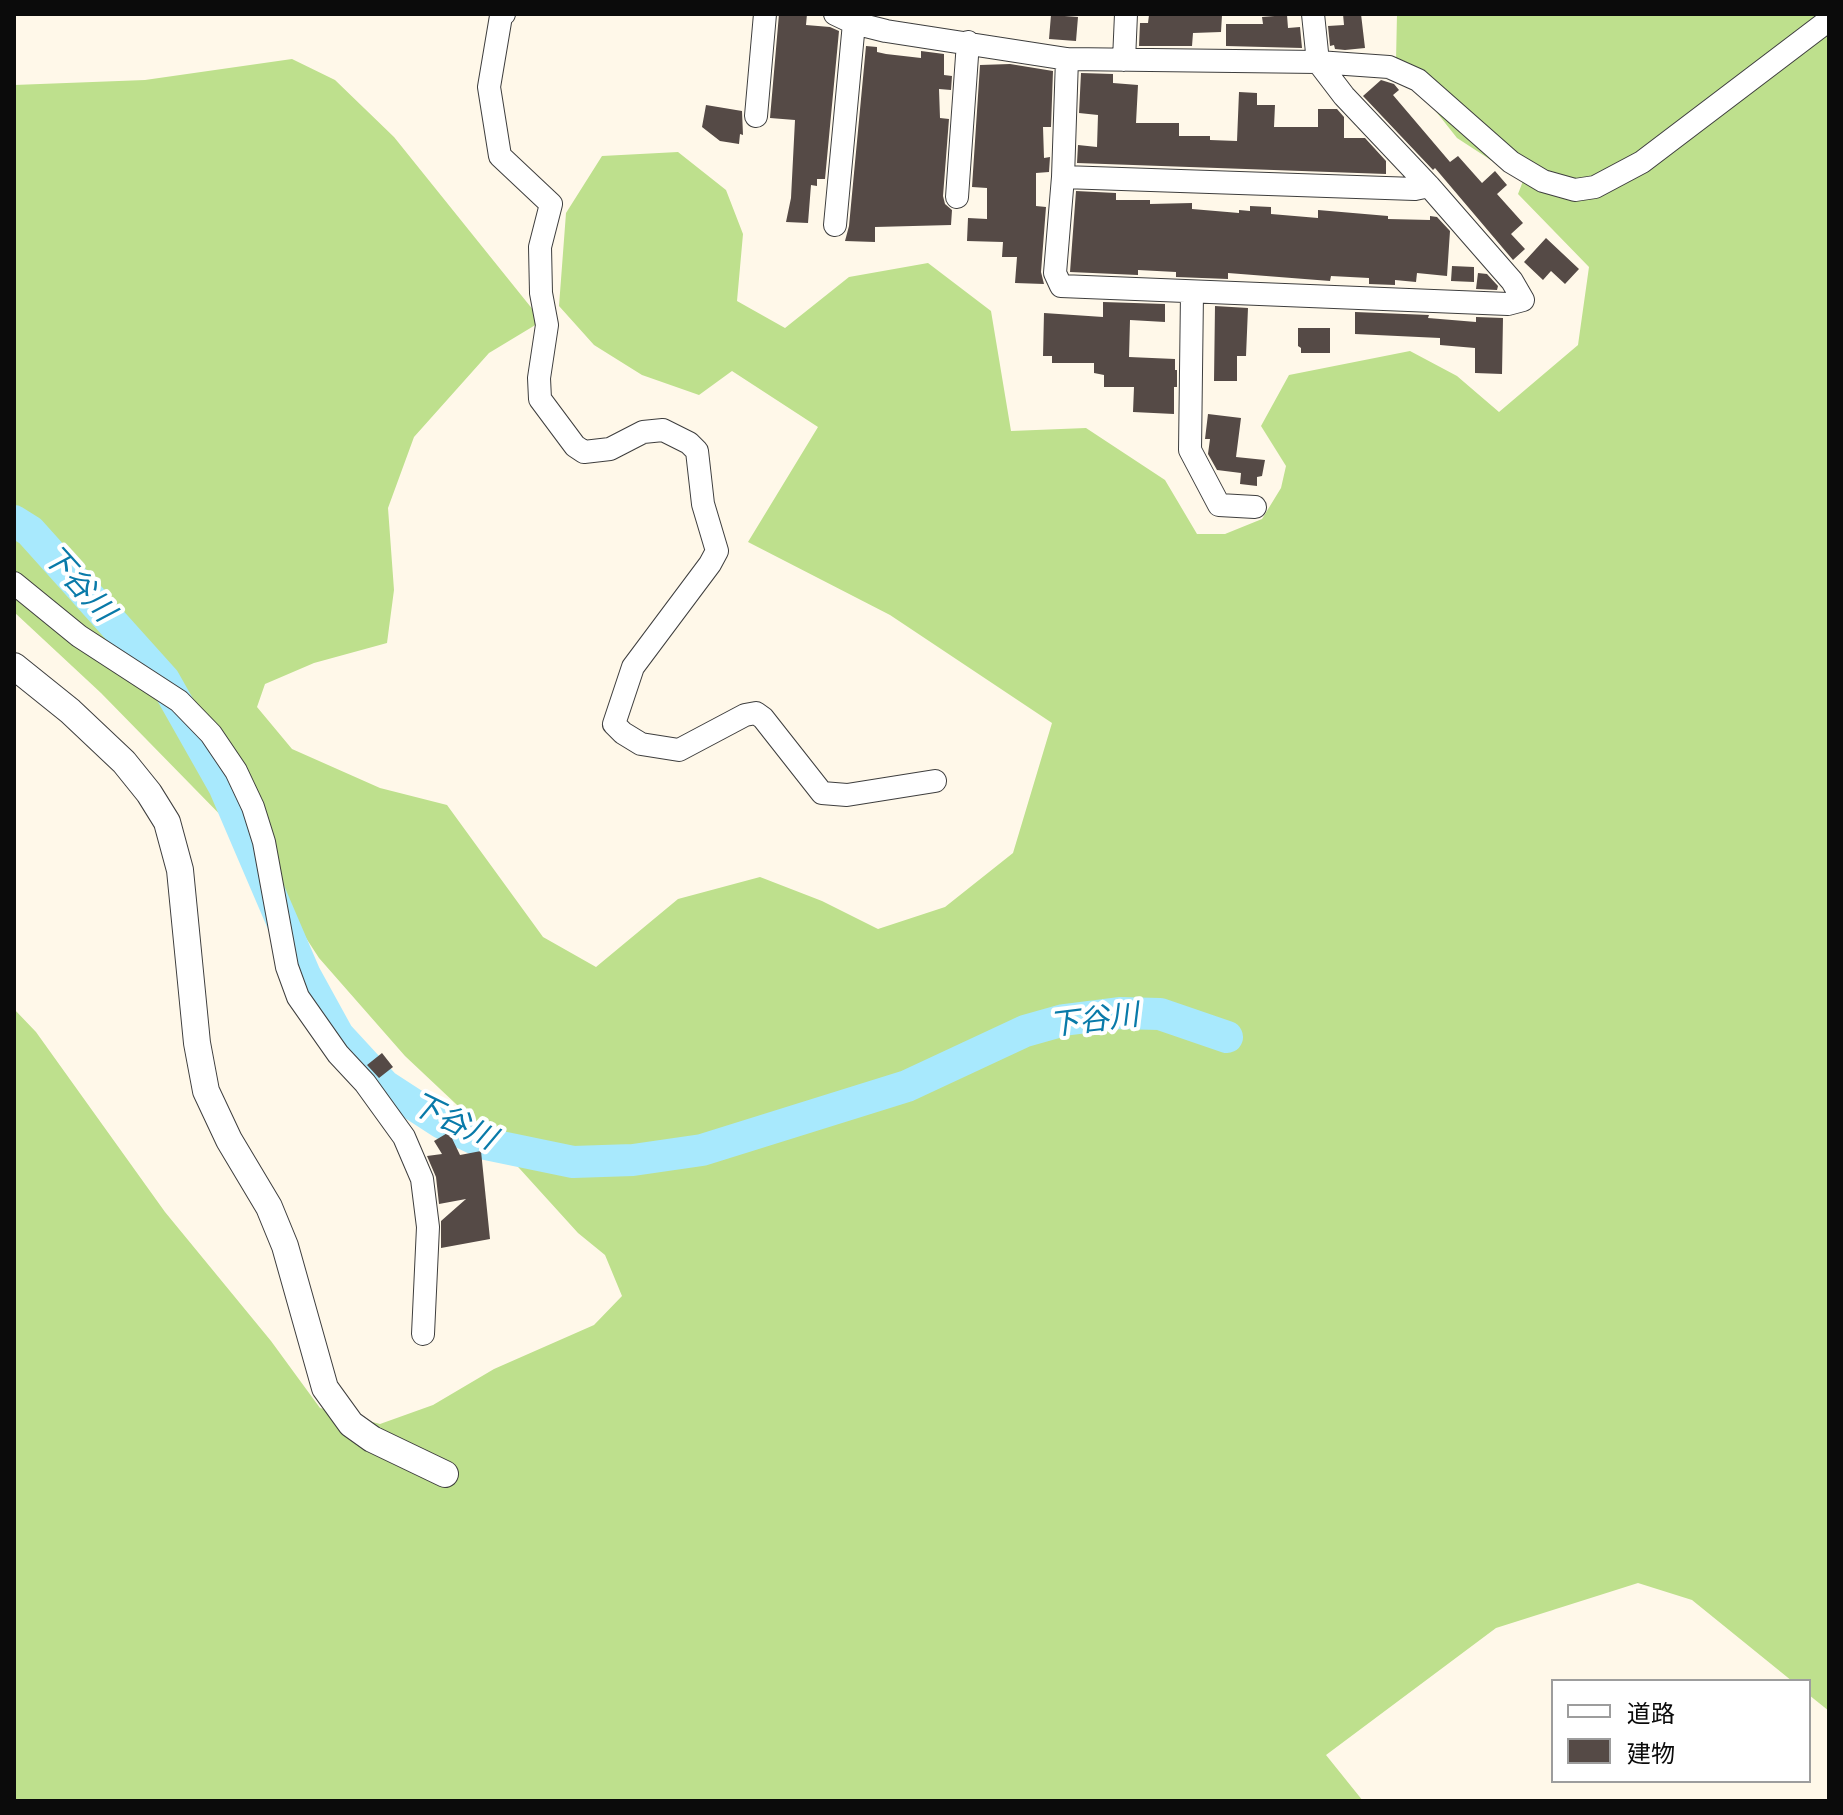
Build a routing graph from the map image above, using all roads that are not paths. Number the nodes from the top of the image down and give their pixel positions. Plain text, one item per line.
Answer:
1 (504, 14) edge
2 (765, 14) edge
3 (1126, 14) edge
4 (1313, 14) edge
5 (844, 19) edge
6 (1829, 20) edge
7 (968, 42) junction
8 (1067, 59) junction
9 (1124, 60) junction
10 (1318, 62) junction
11 (756, 116) dead end
12 (1063, 177) junction
13 (1429, 186) junction
14 (957, 197) dead end
15 (835, 225) dead end
16 (1192, 293) junction
17 (1255, 507) dead end
18 (14, 583) edge
19 (14, 666) edge
20 (935, 781) dead end
21 (423, 1334) dead end
22 (445, 1474) dead end

1 - 20 street
2 - 11 street
3 - 9 street
4 - 10 street
5 - 7 street
5 - 15 street
6 - 10 street
7 - 8 street
7 - 14 street
8 - 9 street
8 - 12 street
9 - 10 street
10 - 13 street
12 - 13 street
12 - 16 street
13 - 16 street
16 - 17 street
18 - 21 street
19 - 22 street

